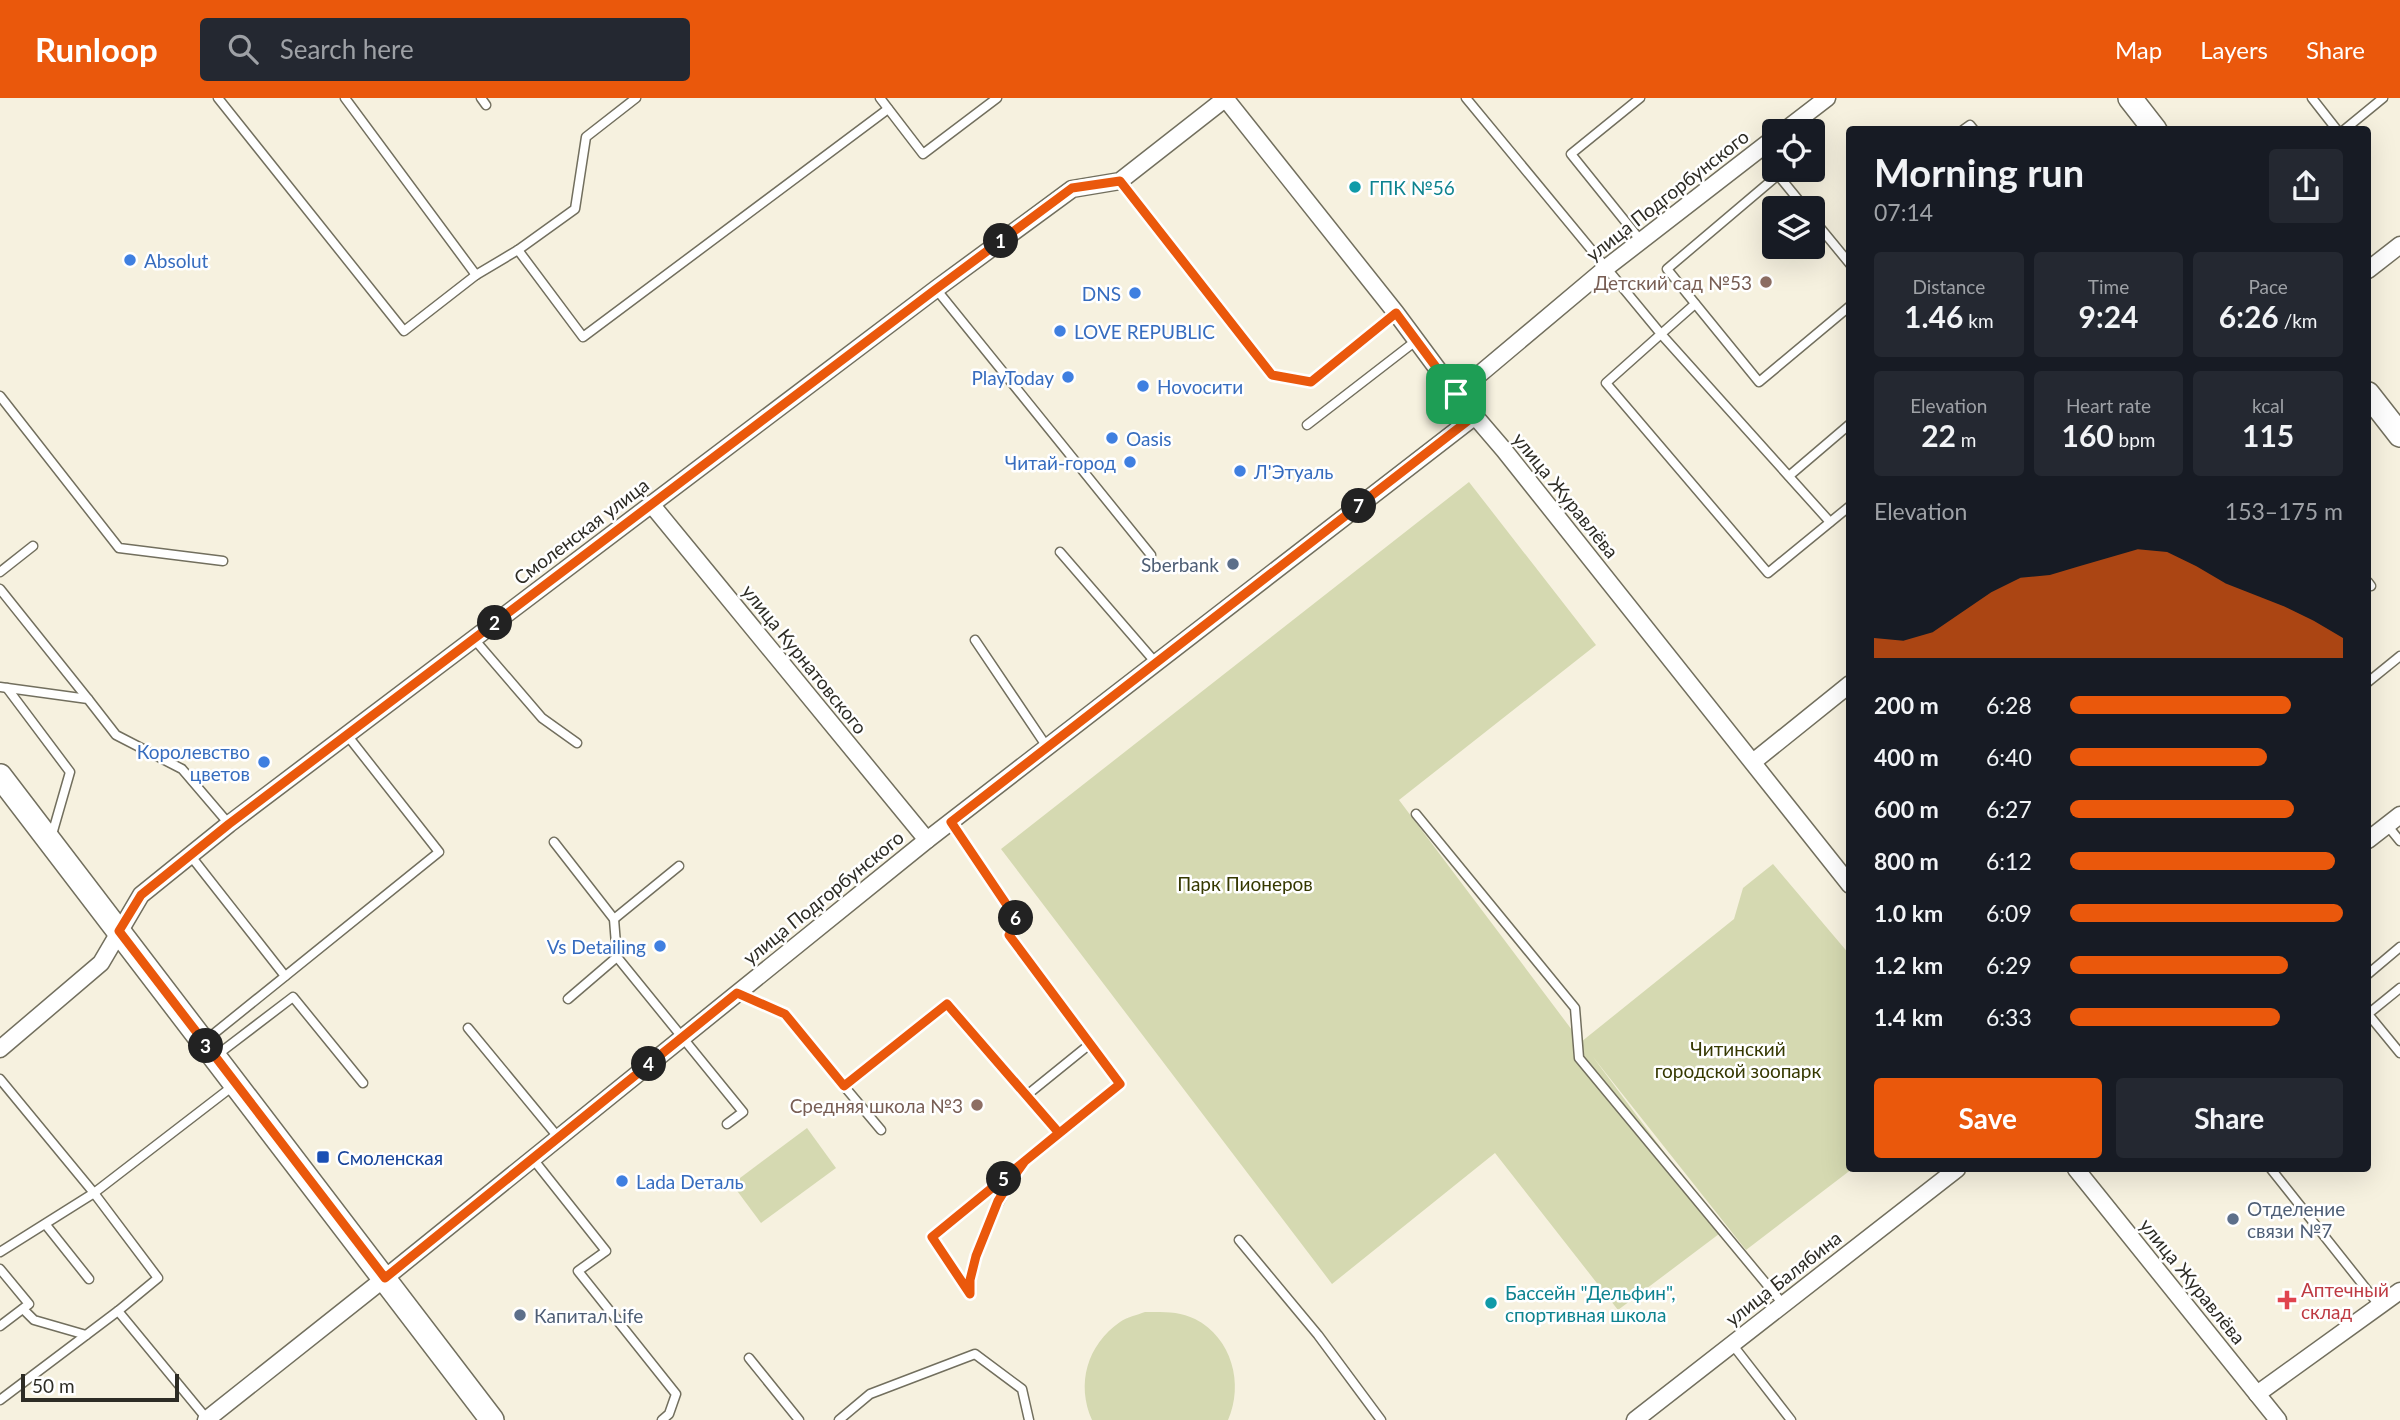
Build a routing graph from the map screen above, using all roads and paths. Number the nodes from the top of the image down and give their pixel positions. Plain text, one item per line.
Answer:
1 (218, 98) edge
2 (345, 98) edge
3 (636, 98) edge
4 (880, 98) edge
5 (997, 98) edge
6 (1226, 98) edge
7 (1466, 98) edge
8 (1640, 98) edge
9 (1827, 98) edge
10 (2130, 98) edge
11 (2312, 98) edge
12 (2384, 98) edge
13 (888, 109) junction
14 (1800, 119) edge
15 (2152, 126) edge
16 (2333, 126) edge
17 (2349, 126) edge
18 (1762, 147) edge
19 (1120, 181) junction
20 (1795, 196) edge
21 (1825, 234) edge
22 (1641, 241) junction
23 (2400, 245) edge
24 (518, 250) junction
25 (1846, 259) edge
26 (1606, 268) junction
27 (2371, 268) edge
28 (476, 275) junction
29 (936, 289) junction
30 (1695, 304) junction
31 (1846, 309) edge
32 (1396, 313) junction
33 (1661, 334) junction
34 (1417, 340) junction
35 (1456, 394) junction
36 (0, 396) edge
37 (2371, 398) edge
38 (1474, 416) junction
39 (1307, 425) dead end
40 (1846, 427) edge
41 (2400, 435) edge
42 (1789, 476) junction
43 (651, 504) junction
44 (1846, 509) edge
45 (1830, 523) junction
46 (33, 546) dead end
47 (1060, 552) dead end
48 (1151, 555) dead end
49 (223, 561) dead end
50 (0, 572) edge
51 (0, 589) edge
52 (474, 639) junction
53 (975, 640) dead end
54 (2400, 656) edge
55 (1156, 663) junction
56 (2371, 680) edge
57 (1846, 686) edge
58 (4, 687) edge
59 (88, 699) junction
60 (347, 735) junction
61 (577, 743) dead end
62 (1047, 747) junction
63 (1753, 762) junction
64 (0, 776) edge
65 (1416, 814) dead end
66 (2400, 815) edge
67 (951, 822) junction
68 (229, 824) junction
69 (2387, 825) junction
70 (2371, 838) edge
71 (927, 840) junction
72 (50, 841) junction
73 (2400, 841) edge
74 (554, 842) dead end
75 (190, 856) junction
76 (679, 866) dead end
77 (1846, 879) edge
78 (614, 919) junction
79 (119, 931) junction
80 (2400, 947) edge
81 (617, 957) junction
82 (2371, 971) edge
83 (285, 976) junction
84 (2400, 988) edge
85 (737, 993) junction
86 (568, 999) dead end
87 (2371, 1012) edge
88 (2371, 1018) edge
89 (468, 1028) dead end
90 (682, 1037) junction
91 (1090, 1044) junction
92 (0, 1049) edge
93 (209, 1049) junction
94 (2400, 1053) edge
95 (0, 1079) edge
96 (363, 1083) dead end
97 (235, 1084) junction
98 (844, 1086) junction
99 (1027, 1095) junction
100 (727, 1124) dead end
101 (881, 1130) dead end
102 (1059, 1133) junction
103 (558, 1137) junction
104 (532, 1158) junction
105 (1025, 1161) junction
106 (1953, 1172) edge
107 (2078, 1172) edge
108 (2273, 1172) edge
109 (94, 1193) junction
110 (46, 1225) junction
111 (1239, 1240) dead end
112 (0, 1252) edge
113 (0, 1269) edge
114 (385, 1278) junction
115 (89, 1279) dead end
116 (2400, 1291) edge
117 (1783, 1304) junction
118 (2379, 1305) junction
119 (23, 1309) junction
120 (118, 1311) junction
121 (0, 1326) edge
122 (86, 1335) junction
123 (1732, 1344) junction
124 (749, 1358) dead end
125 (2257, 1394) junction
126 (0, 1400) edge
127 (207, 1420) edge
128 (492, 1420) edge
129 (662, 1420) edge
130 (799, 1420) edge
131 (839, 1420) edge
132 (1029, 1420) edge
133 (1381, 1420) edge
134 (1635, 1420) edge
135 (1791, 1420) edge
136 (2277, 1420) edge

1 - 28 lane
2 - 28 lane
3 - 24 lane
4 - 13 lane
5 - 13 lane
6 - 19 street, Смоленская улица
6 - 32 street, улица Журавлёва
7 - 26 lane
8 - 22 lane
9 - 14 street
10 - 15 main road
11 - 16 lane
12 - 17 lane
13 - 24 lane
18 - 22 street, улица Подгорбунского
19 - 29 street, Смоленская улица
19 - 32 lane
20 - 30 lane
21 - 25 lane
22 - 26 street, улица Подгорбунского
23 - 27 street
24 - 28 lane
26 - 33 lane
26 - 35 street, улица Подгорбунского
29 - 43 street, Смоленская улица
29 - 48 lane
30 - 31 lane
30 - 33 lane
32 - 34 street, улица Журавлёва
33 - 42 lane
33 - 45 lane
34 - 35 street, улица Журавлёва
34 - 39 lane
35 - 38 street, улица Журавлёва
36 - 49 lane
37 - 41 main road
38 - 55 street, улица Подгорбунского
38 - 63 street, улица Журавлёва
40 - 42 lane
42 - 45 lane
43 - 52 street, Смоленская улица
43 - 71 street, улица Курнатовского
44 - 45 lane
46 - 50 lane
47 - 55 lane
51 - 59 lane
52 - 60 street, Смоленская улица
52 - 61 lane
53 - 62 lane
54 - 56 lane
55 - 62 street, улица Подгорбунского
57 - 63 street
58 - 59 lane
58 - 72 lane
59 - 68 lane
60 - 68 street, Смоленская улица
60 - 83 lane
62 - 67 street, улица Подгорбунского
63 - 77 street, улица Журавлёва
64 - 72 main road
65 - 117 lane
66 - 69 street
67 - 71 street, улица Подгорбунского
67 - 91 lane
68 - 75 street, Смоленская улица
69 - 70 street
69 - 73 lane
71 - 85 street, улица Подгорбунского
72 - 79 main road
74 - 78 lane
75 - 79 street, Смоленская улица
75 - 83 lane
76 - 78 lane
78 - 81 lane
79 - 92 street, Смоленская улица
79 - 93 main road
80 - 82 lane
81 - 86 lane
81 - 90 lane
83 - 93 lane
84 - 87 lane
85 - 90 street, улица Подгорбунского
85 - 98 lane
88 - 94 lane
89 - 103 lane
90 - 100 lane
90 - 103 street, улица Подгорбунского
91 - 99 lane
91 - 102 lane
93 - 96 lane
93 - 97 main road
95 - 109 lane
97 - 109 lane
97 - 114 main road
98 - 99 lane
98 - 101 lane
99 - 102 lane
102 - 105 lane
103 - 104 street, улица Подгорбунского
104 - 114 street, улица Подгорбунского
104 - 129 lane
105 - 105 lane
106 - 117 street, улица Балябина
107 - 125 street, улица Журавлёва
108 - 118 lane
109 - 110 lane
109 - 120 lane
110 - 112 lane
110 - 115 lane
111 - 133 lane
113 - 119 lane
114 - 127 street, улица Подгорбунского
114 - 128 main road
116 - 118 street
117 - 123 street, улица Балябина
118 - 125 street
119 - 121 lane
119 - 122 lane
120 - 122 lane
120 - 127 lane
122 - 126 lane
123 - 134 street, улица Балябина
123 - 135 lane
124 - 130 lane
125 - 136 street, улица Журавлёва
131 - 132 lane

